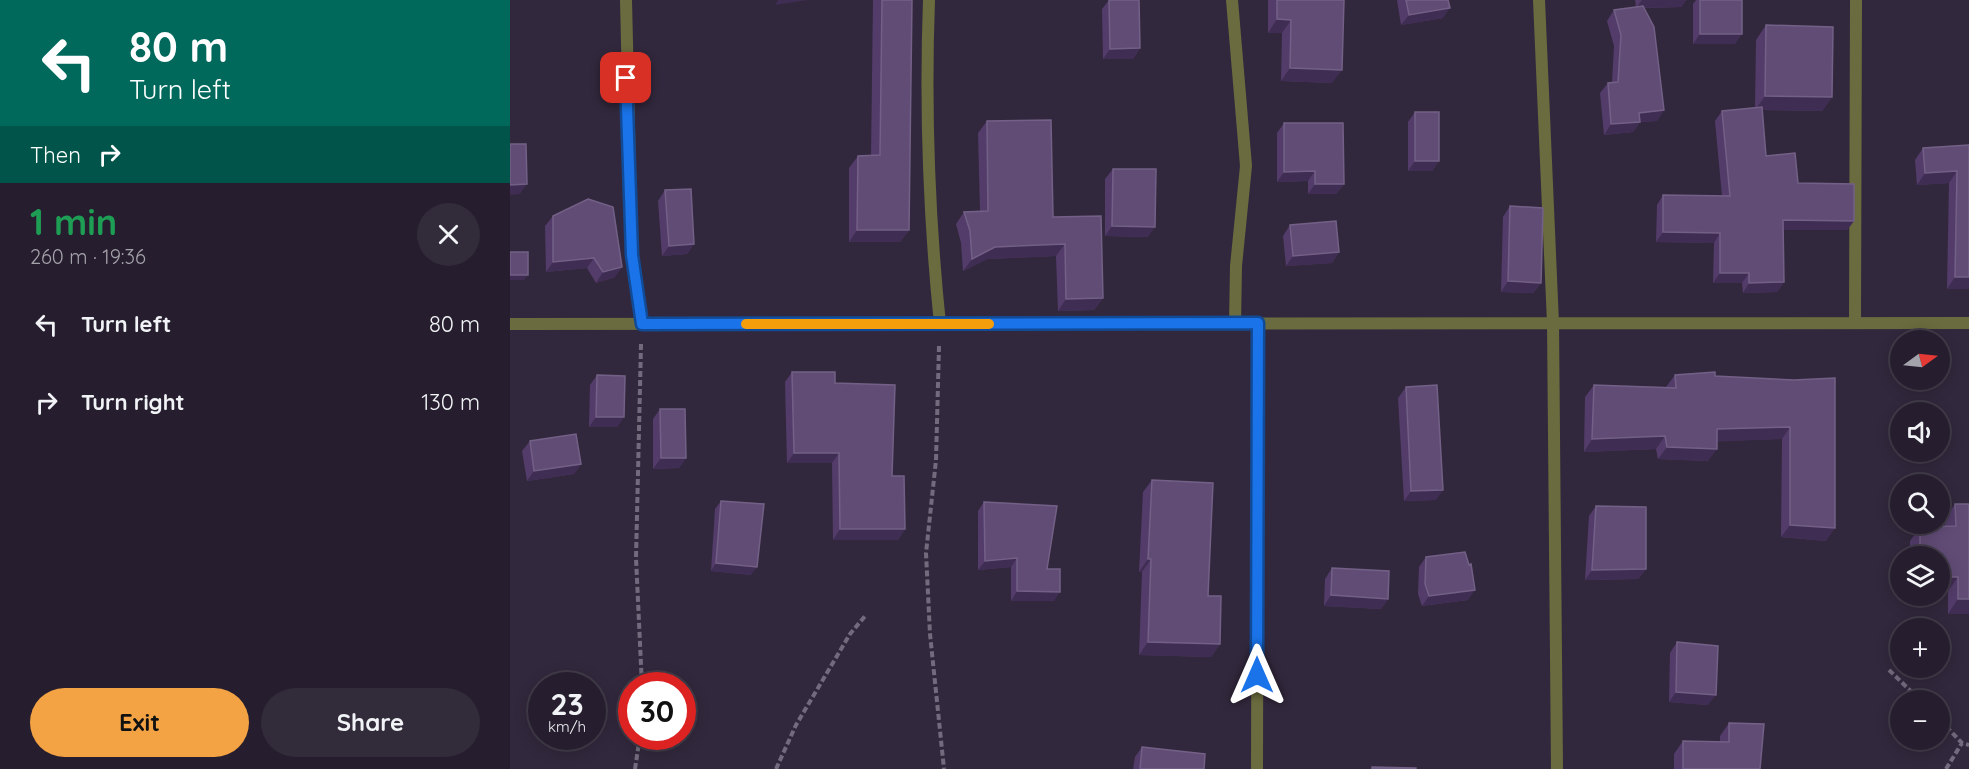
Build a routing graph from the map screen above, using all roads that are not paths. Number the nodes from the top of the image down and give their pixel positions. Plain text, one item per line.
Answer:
1 (626, 0) edge
2 (928, 0) edge
3 (1232, 0) edge
4 (1539, 0) edge
5 (1856, 0) edge
6 (1258, 323) junction
7 (1553, 323) junction
8 (1855, 323) junction
9 (1969, 323) edge
10 (510, 324) edge
11 (642, 324) junction
12 (940, 324) junction
13 (1235, 324) junction
14 (1257, 769) edge
15 (1557, 769) edge

1 - 11 street
2 - 12 street
3 - 13 street
4 - 7 street
5 - 8 street
6 - 7 street
6 - 13 street
6 - 14 street
7 - 8 street
7 - 15 street
8 - 9 street
10 - 11 street
11 - 12 street
12 - 13 street

